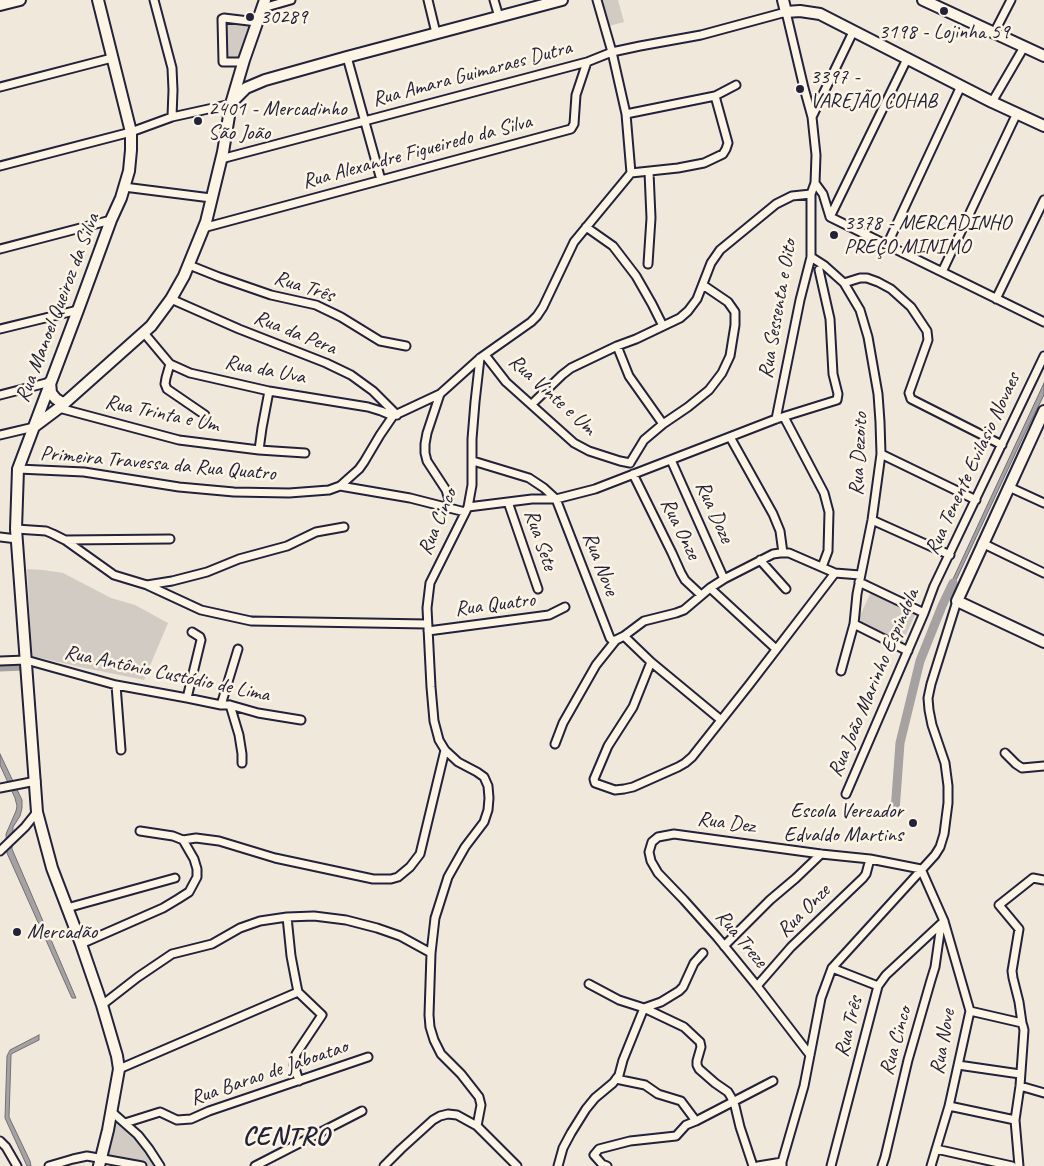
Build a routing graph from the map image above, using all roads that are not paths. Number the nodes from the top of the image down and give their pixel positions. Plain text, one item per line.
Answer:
1 (20, 0) edge
2 (98, 0) edge
3 (154, 0) edge
4 (291, 0) edge
5 (428, 0) edge
6 (494, 0) edge
7 (559, 0) edge
8 (597, 0) edge
9 (783, 0) edge
10 (923, 0) edge
11 (1011, 0) edge
12 (940, 3) edge
13 (264, 4) edge
14 (0, 5) edge
15 (786, 12) junction
16 (499, 18) junction
17 (257, 22) junction
18 (853, 32) junction
19 (436, 33) junction
20 (994, 33) junction
21 (1024, 47) junction
22 (612, 52) junction
23 (1044, 56) edge
24 (347, 57) junction
25 (112, 58) junction
26 (907, 59) junction
27 (587, 62) junction
28 (242, 66) junction
29 (265, 80) junction
30 (736, 85) dead end
31 (961, 86) junction
32 (0, 87) edge
33 (715, 96) junction
34 (992, 102) junction
35 (231, 104) junction
36 (1017, 113) junction
37 (626, 114) junction
38 (172, 117) junction
39 (812, 117) junction
40 (365, 121) junction
41 (1044, 126) edge
42 (131, 132) junction
43 (221, 159) junction
44 (0, 166) edge
45 (649, 172) junction
46 (631, 173) junction
47 (381, 180) junction
48 (815, 183) junction
49 (124, 187) junction
50 (811, 194) junction
51 (211, 198) junction
52 (1044, 200) edge
53 (830, 217) junction
54 (111, 220) junction
55 (586, 226) junction
56 (203, 228) junction
57 (887, 245) junction
58 (0, 249) edge
59 (811, 258) junction
60 (648, 264) dead end
61 (188, 265) junction
62 (819, 270) dead end
63 (942, 272) junction
64 (844, 283) junction
65 (703, 285) junction
66 (171, 299) junction
67 (996, 299) junction
68 (78, 310) junction
69 (1044, 322) edge
70 (663, 326) junction
71 (0, 329) edge
72 (144, 333) junction
73 (406, 346) dead end
74 (617, 346) junction
75 (482, 356) junction
76 (1044, 356) edge
77 (170, 364) junction
78 (50, 382) junction
79 (269, 391) junction
80 (440, 394) junction
81 (0, 395) edge
82 (532, 404) junction
83 (62, 405) junction
84 (1044, 411) edge
85 (395, 415) junction
86 (205, 416) dead end
87 (780, 418) junction
88 (663, 424) junction
89 (34, 427) junction
90 (1040, 431) edge
91 (0, 435) edge
92 (730, 437) junction
93 (1002, 446) junction
94 (259, 450) junction
95 (305, 453) dead end
96 (881, 454) junction
97 (473, 460) junction
98 (671, 460) junction
99 (630, 462) junction
100 (18, 469) junction
101 (635, 473) junction
102 (340, 486) junction
103 (1009, 487) junction
104 (556, 499) junction
105 (976, 500) junction
106 (508, 502) junction
107 (1044, 503) edge
108 (448, 507) junction
109 (467, 509) junction
110 (872, 520) junction
111 (344, 527) dead end
112 (17, 534) junction
113 (0, 537) edge
114 (170, 538) dead end
115 (65, 540) junction
116 (982, 543) junction
117 (783, 553) junction
118 (950, 555) junction
119 (760, 560) junction
120 (822, 567) junction
121 (835, 573) junction
122 (1044, 573) edge
123 (860, 578) junction
124 (724, 579) junction
125 (147, 585) junction
126 (934, 586) joint
127 (710, 588) junction
128 (538, 589) dead end
129 (786, 589) dead end
130 (701, 596) junction
131 (957, 601) junction
132 (565, 607) dead end
133 (924, 613) junction
134 (854, 624) junction
135 (428, 627) junction
136 (192, 632) dead end
137 (624, 636) junction
138 (614, 640) junction
139 (1044, 642) edge
140 (238, 649) dead end
141 (776, 649) junction
142 (908, 650) junction
143 (26, 660) junction
144 (0, 662) edge
145 (651, 662) junction
146 (841, 671) dead end
147 (116, 685) junction
148 (187, 698) junction
149 (221, 705) junction
150 (230, 705) junction
151 (301, 720) dead end
152 (721, 720) junction
153 (555, 744) dead end
154 (121, 750) dead end
155 (445, 750) junction
156 (1006, 753) dead end
157 (242, 763) dead end
158 (1044, 766) edge
159 (36, 781) junction
160 (0, 788) edge
161 (846, 794) dead end
162 (37, 812) junction
163 (25, 827) junction
164 (42, 831) junction
165 (140, 831) dead end
166 (183, 840) junction
167 (649, 847) joint
168 (0, 851) edge
169 (820, 854) junction
170 (870, 859) junction
171 (922, 869) junction
172 (175, 878) dead end
173 (1044, 880) edge
174 (67, 908) junction
175 (287, 917) junction
176 (942, 923) junction
177 (81, 944) junction
178 (724, 946) junction
179 (431, 953) junction
180 (703, 954) dead end
181 (832, 968) junction
182 (589, 984) dead end
183 (757, 986) junction
184 (878, 986) junction
185 (298, 992) junction
186 (102, 1005) junction
187 (644, 1008) junction
188 (970, 1011) junction
189 (1022, 1023) junction
190 (810, 1055) junction
191 (368, 1057) dead end
192 (958, 1065) junction
193 (119, 1069) junction
194 (1020, 1074) junction
195 (616, 1079) junction
196 (299, 1081) junction
197 (773, 1081) dead end
198 (1020, 1086) junction
199 (1044, 1093) edge
200 (733, 1102) junction
201 (949, 1106) junction
202 (362, 1111) dead end
203 (112, 1112) junction
204 (1015, 1120) junction
205 (696, 1121) junction
206 (125, 1123) junction
207 (477, 1126) junction
208 (0, 1141) edge
209 (936, 1149) junction
210 (99, 1163) edge
211 (782, 1164) edge
212 (17, 1166) edge
213 (50, 1166) edge
214 (142, 1166) edge
215 (160, 1166) edge
216 (255, 1166) edge
217 (384, 1166) edge
218 (518, 1166) edge
219 (558, 1166) edge
220 (607, 1166) edge
221 (753, 1166) edge
222 (758, 1166) edge
223 (831, 1166) edge
224 (882, 1166) edge
225 (931, 1166) edge
226 (1012, 1166) edge
227 (1019, 1166) edge

1 - 14 street
2 - 25 street, Rua Manoel Queiroz da Silva
3 - 38 street
4 - 13 street
5 - 19 street
6 - 16 street
7 - 16 street
8 - 22 street
9 - 15 street, Rua Sessenta e Oito
10 - 12 street
11 - 20 street
12 - 20 street
13 - 17 street
15 - 18 street
15 - 22 street, Rua Amara Guimaraes Dutra
15 - 39 street, Rua Sessenta e Oito
16 - 19 street
17 - 28 street
17 - 28 street
18 - 26 street
18 - 39 street
19 - 24 street
20 - 21 street
21 - 23 street
21 - 34 street
22 - 27 street, Rua Amara Guimaraes Dutra
22 - 37 street
24 - 29 street
24 - 40 street
25 - 32 street
25 - 42 street, Rua Manoel Queiroz da Silva
26 - 31 street
26 - 53 street
27 - 40 street, Rua Amara Guimaraes Dutra
27 - 47 street, Rua Alexandre Figueiredo da Silva
28 - 29 street
28 - 35 street
29 - 35 street
30 - 33 street
31 - 34 street
31 - 57 street
33 - 37 street
33 - 45 street
34 - 36 street
35 - 38 street
35 - 43 street
36 - 41 street
36 - 63 street
37 - 46 street
38 - 42 street
39 - 48 street, Rua Sessenta e Oito
40 - 43 street, Rua Amara Guimaraes Dutra
40 - 47 street
42 - 44 street
42 - 49 street, Rua Manoel Queiroz da Silva
43 - 51 street
45 - 46 street
45 - 60 street
46 - 55 street
47 - 56 street, Rua Alexandre Figueiredo da Silva
48 - 50 street, Rua Sessenta e Oito
48 - 53 street
49 - 51 street
49 - 54 street, Rua Manoel Queiroz da Silva
50 - 59 street, Rua Sessenta e Oito
50 - 65 street
51 - 56 street
52 - 67 street
53 - 57 street
54 - 58 street
54 - 68 street, Rua Manoel Queiroz da Silva
55 - 70 street
55 - 75 street
56 - 61 street
57 - 63 street
59 - 64 street, Rua Dezoito
59 - 87 street, Rua Sessenta e Oito
61 - 66 street
61 - 73 street, Rua Três
62 - 87 street
63 - 67 street
64 - 93 street
64 - 96 street, Rua Dezoito
65 - 70 street
65 - 88 street
66 - 72 street
66 - 85 street, Rua da Pera
67 - 69 street
68 - 71 street
68 - 78 street, Rua Manoel Queiroz da Silva
70 - 74 street
72 - 77 street, Rua da Uva
72 - 83 street
74 - 82 street
74 - 88 street
75 - 80 street
75 - 82 street, Rua Vinte e Um
75 - 97 street, Rua Cinco
76 - 93 street, Rua Tenente Evilasio Novaes
77 - 79 street, Rua da Uva
77 - 86 street
78 - 81 street
78 - 83 street
78 - 89 street, Rua Manoel Queiroz da Silva
79 - 85 street, Rua da Uva
79 - 94 street
80 - 85 street
80 - 108 street
82 - 99 street, Rua Vinte e Um
83 - 89 street
83 - 94 street, Rua Trinta e Um
84 - 90 street
85 - 102 street
87 - 92 street
87 - 120 street
88 - 99 street
89 - 91 street
89 - 100 street, Rua Manoel Queiroz da Silva
90 - 103 street
92 - 98 street
92 - 117 street
93 - 105 street, Rua Tenente Evilasio Novaes
94 - 95 street, Rua Trinta e Um
96 - 105 street
96 - 110 street, Rua Dezoito
97 - 104 street
97 - 109 street, Rua Cinco
98 - 101 street
98 - 124 street, Rua Doze
99 - 101 street, Rua Onze
100 - 102 street, Primeira Travessa da Rua Quatro
100 - 112 street, Rua Manoel Queiroz da Silva
101 - 104 street
101 - 130 street, Rua Onze
102 - 108 street
103 - 107 street
103 - 116 street
104 - 106 street
104 - 138 street, Rua Nove
105 - 118 street, Rua Tenente Evilasio Novaes
106 - 109 street
106 - 128 street, Rua Sete
108 - 109 street
109 - 135 street, Rua Cinco
110 - 118 street
110 - 123 street, Rua Dezoito
111 - 125 street
112 - 113 street
112 - 115 street
112 - 143 street, Rua Manoel Queiroz da Silva
114 - 115 street
115 - 125 street, Rua Quatro
116 - 122 street
116 - 131 street
117 - 119 street
117 - 120 street
118 - 126 street, Rua Tenente Evilasio Novaes
119 - 124 street
119 - 129 street
120 - 121 street
121 - 123 street
121 - 141 street
123 - 133 street
123 - 134 street, Rua Dezoito
124 - 127 street
125 - 135 street, Rua Quatro
126 - 133 street, Rua João Marinho Espindola
127 - 130 street
127 - 141 street
130 - 137 street
131 - 139 street
131 - 171 street
132 - 135 street, Rua Quatro
133 - 142 street, Rua João Marinho Espindola
134 - 142 street
134 - 146 street, Rua Dezoito
135 - 155 street, Rua Cinco
136 - 148 street
137 - 138 street
137 - 145 street
138 - 153 street
140 - 149 street
141 - 152 street
142 - 161 street, Rua João Marinho Espindola
143 - 144 street, Rua Antônio Custódio de Lima
143 - 147 street, Rua Antônio Custódio de Lima
143 - 159 street, Rua Manoel Queiroz da Silva
145 - 152 street
145 - 152 street
147 - 148 street, Rua Antônio Custódio de Lima
147 - 154 street
148 - 149 street, Rua Antônio Custódio de Lima
149 - 150 street, Rua Antônio Custódio de Lima
150 - 151 street, Rua Antônio Custódio de Lima
150 - 157 street
155 - 166 street
155 - 179 street
156 - 158 street
159 - 160 street
159 - 162 street, Rua Manoel Queiroz da Silva
162 - 163 street
162 - 164 street, Rua Manoel Queiroz da Silva
163 - 164 street
163 - 168 street
164 - 174 street, Rua Manoel Queiroz da Silva
165 - 166 street
166 - 177 street
167 - 169 street, Rua Dez
167 - 178 street, Rua Treze
169 - 170 street, Rua Dez
169 - 178 street
170 - 171 street, Rua Dez
170 - 183 street, Rua Onze
171 - 176 street, Rua Nove
171 - 181 street
172 - 174 street
173 - 189 street
174 - 177 street, Rua Manoel Queiroz da Silva
175 - 179 street
175 - 185 street
175 - 186 street
176 - 184 street, Rua Três
176 - 188 street, Rua Nove
176 - 224 street, Rua Cinco
177 - 186 street, Rua Manoel Queiroz da Silva
178 - 183 street, Rua Treze
179 - 207 street
180 - 187 street
181 - 184 street
181 - 190 street
182 - 187 street
183 - 190 street, Rua Treze
184 - 223 street, Rua Três
185 - 193 street
185 - 196 street
186 - 193 street, Rua Manoel Queiroz da Silva
187 - 195 street
187 - 200 street
188 - 189 street
188 - 192 street, Rua Nove
189 - 194 street
190 - 211 street
191 - 196 street, Rua Barao de Jaboatao
192 - 194 street
192 - 201 street, Rua Nove
193 - 203 street
194 - 198 street
195 - 205 street
195 - 219 street
196 - 206 street, Rua Barao de Jaboatao
197 - 200 street
198 - 199 street
198 - 204 street
200 - 205 street
200 - 221 street
201 - 204 street
201 - 209 street, Rua Nove
202 - 216 street
203 - 206 street
203 - 210 street
204 - 227 street
205 - 220 street
206 - 215 street
207 - 217 street
207 - 218 street
208 - 212 street
209 - 225 street, Rua Nove
209 - 226 street
210 - 213 street
210 - 214 street
211 - 222 street

